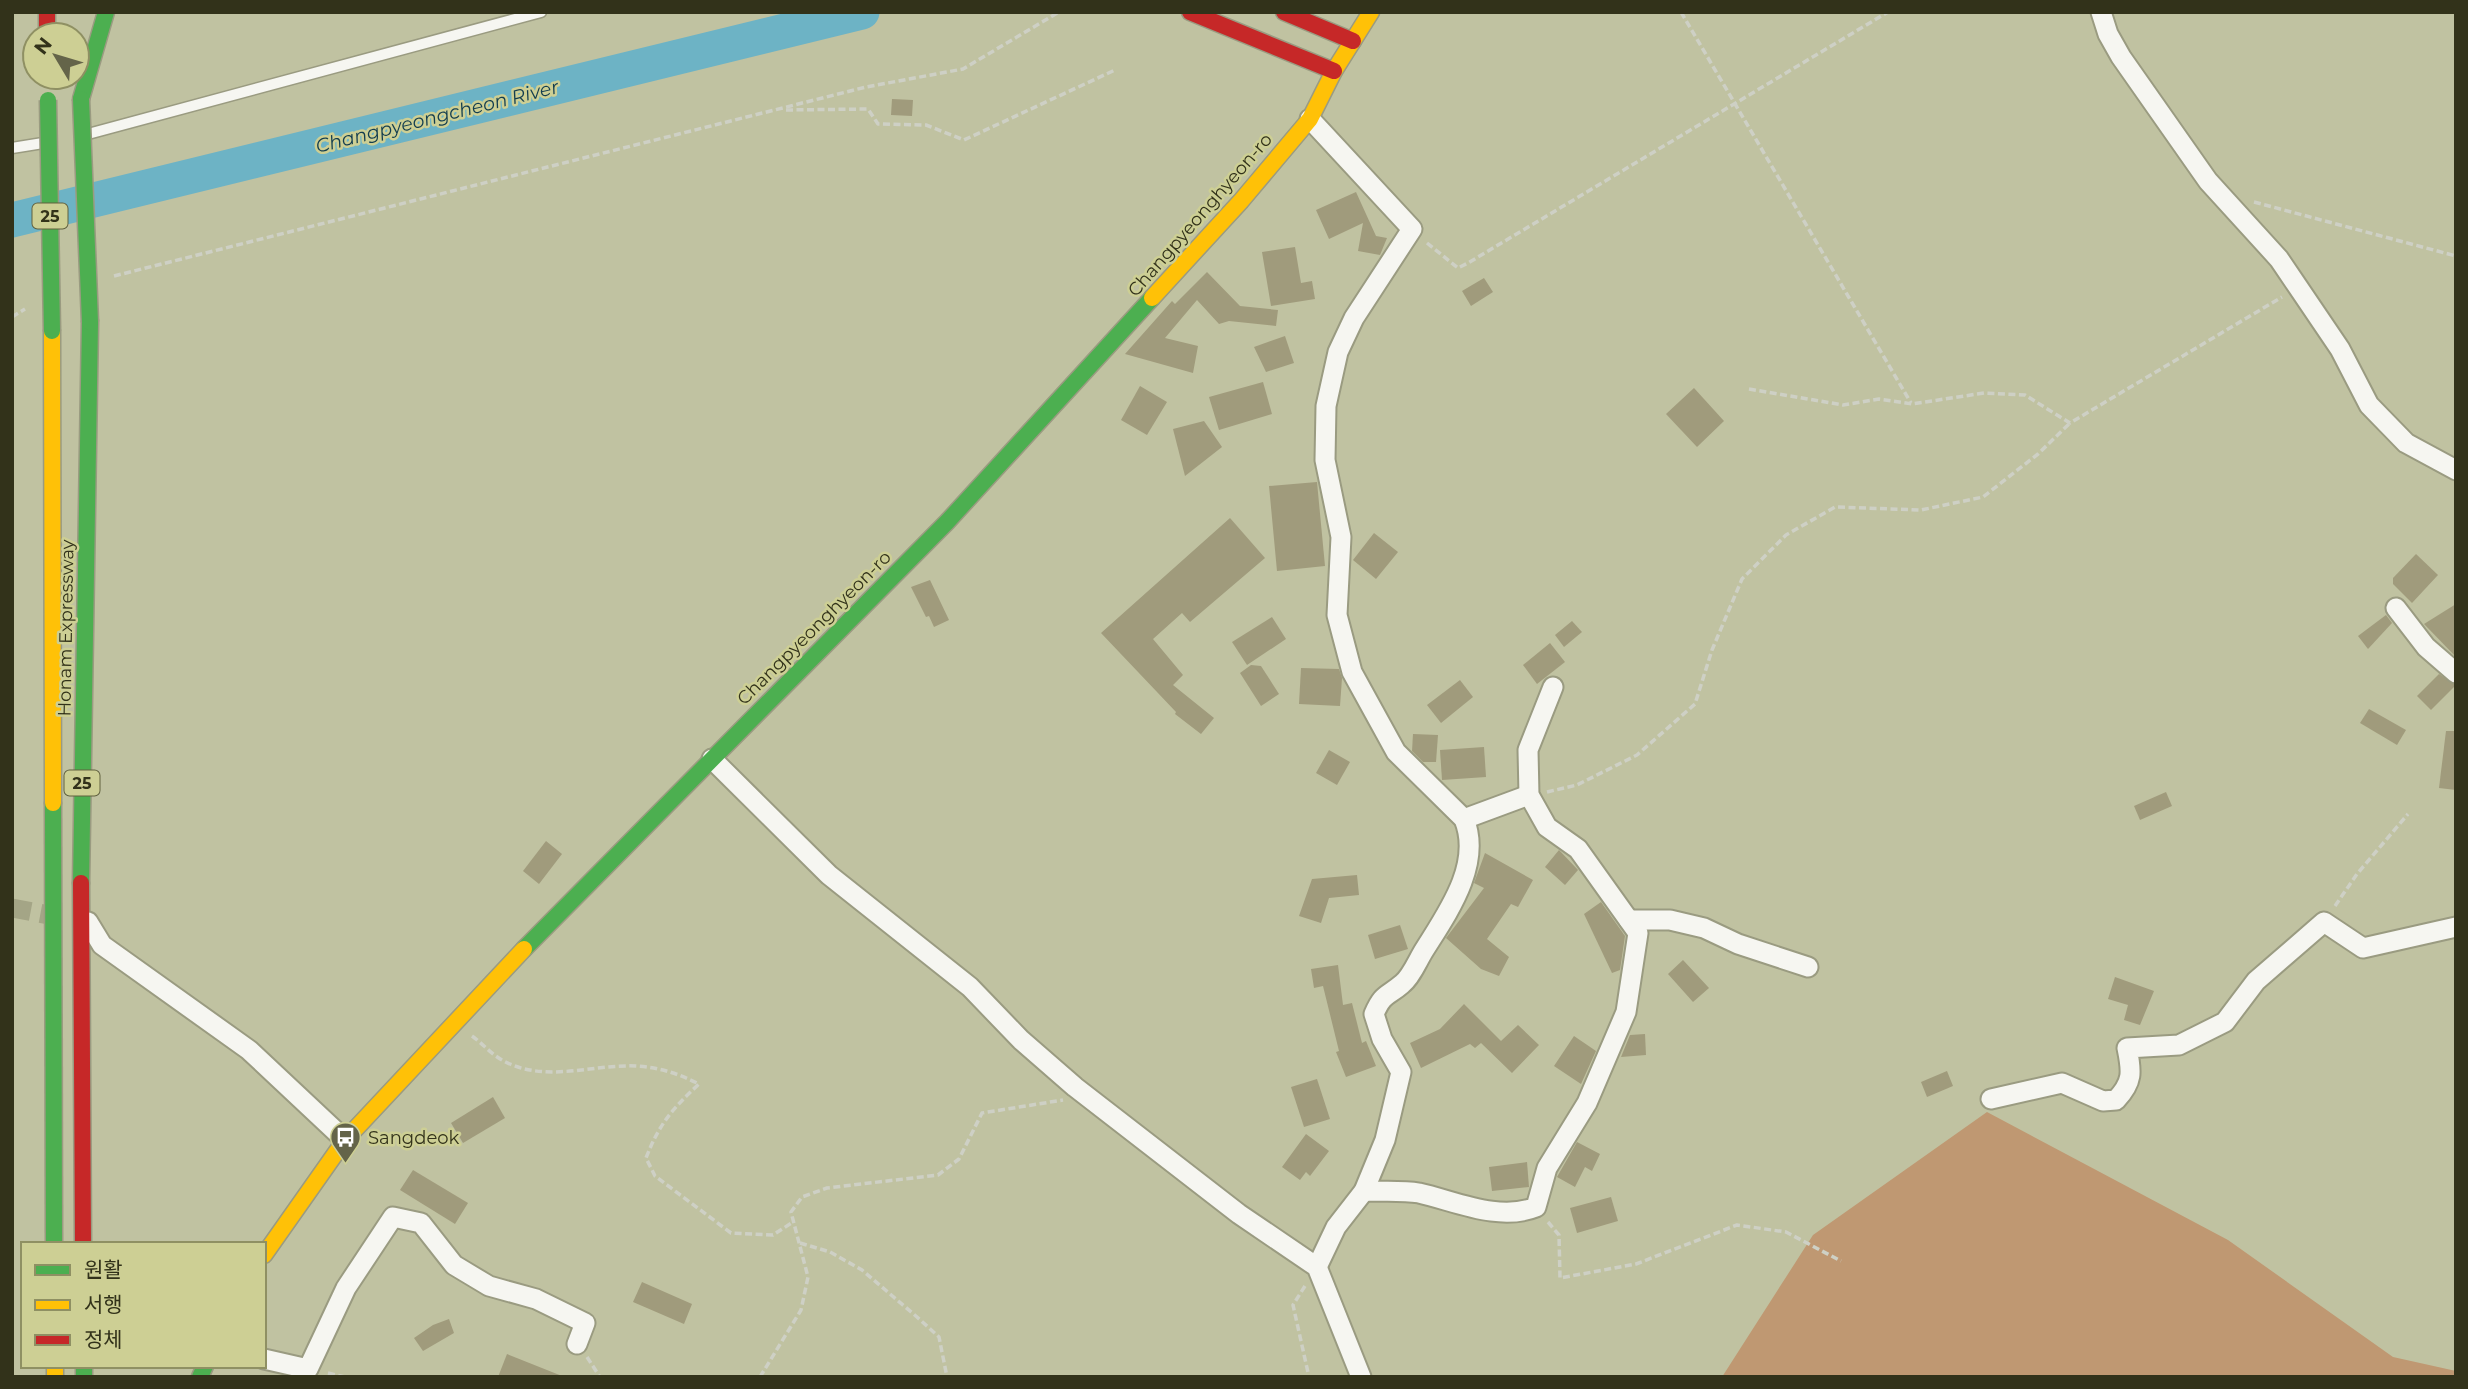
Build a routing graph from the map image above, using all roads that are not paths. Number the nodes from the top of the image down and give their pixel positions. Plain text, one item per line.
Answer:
1 (106, 12) edge
2 (541, 12) edge
3 (1190, 12) edge
4 (1284, 12) edge
5 (1371, 12) edge
6 (2101, 12) edge
7 (1353, 41) junction
8 (1334, 71) junction
9 (81, 91) edge
10 (48, 94) dead end
11 (81, 99) junction
12 (1310, 119) junction
13 (12, 148) edge
14 (2456, 470) edge
15 (2396, 608) dead end
16 (2456, 673) edge
17 (1553, 687) dead end
18 (712, 759) junction
19 (1530, 795) junction
20 (1464, 819) junction
21 (1629, 920) junction
22 (88, 922) dead end
23 (2456, 926) edge
24 (1808, 967) dead end
25 (1991, 1099) dead end
26 (345, 1140) junction
27 (1364, 1191) junction
28 (54, 1242) edge
29 (83, 1242) edge
30 (266, 1252) edge
31 (1317, 1267) junction
32 (577, 1344) dead end
33 (266, 1359) edge
34 (1361, 1377) edge

1 - 11 main road
2 - 13 lane
3 - 8 main road
4 - 7 main road
5 - 7 main road, Changpyeonghyeon-ro
6 - 14 street
7 - 8 main road, Changpyeonghyeon-ro
8 - 12 main road, Changpyeonghyeon-ro
9 - 11 main road, Honam Expressway / 25
10 - 28 main road, Honam Expressway / 25, bridge
11 - 29 main road, Honam Expressway / 25, bridge
12 - 18 main road, Changpyeonghyeon-ro
12 - 20 street
15 - 16 street
17 - 19 street
18 - 26 main road, Changpyeonghyeon-ro
18 - 31 street
19 - 20 street
19 - 21 street
20 - 27 street
21 - 24 street
21 - 27 street
22 - 26 street
23 - 25 street
26 - 30 main road, Changpyeonghyeon-ro
27 - 31 street
31 - 34 street
32 - 33 street

